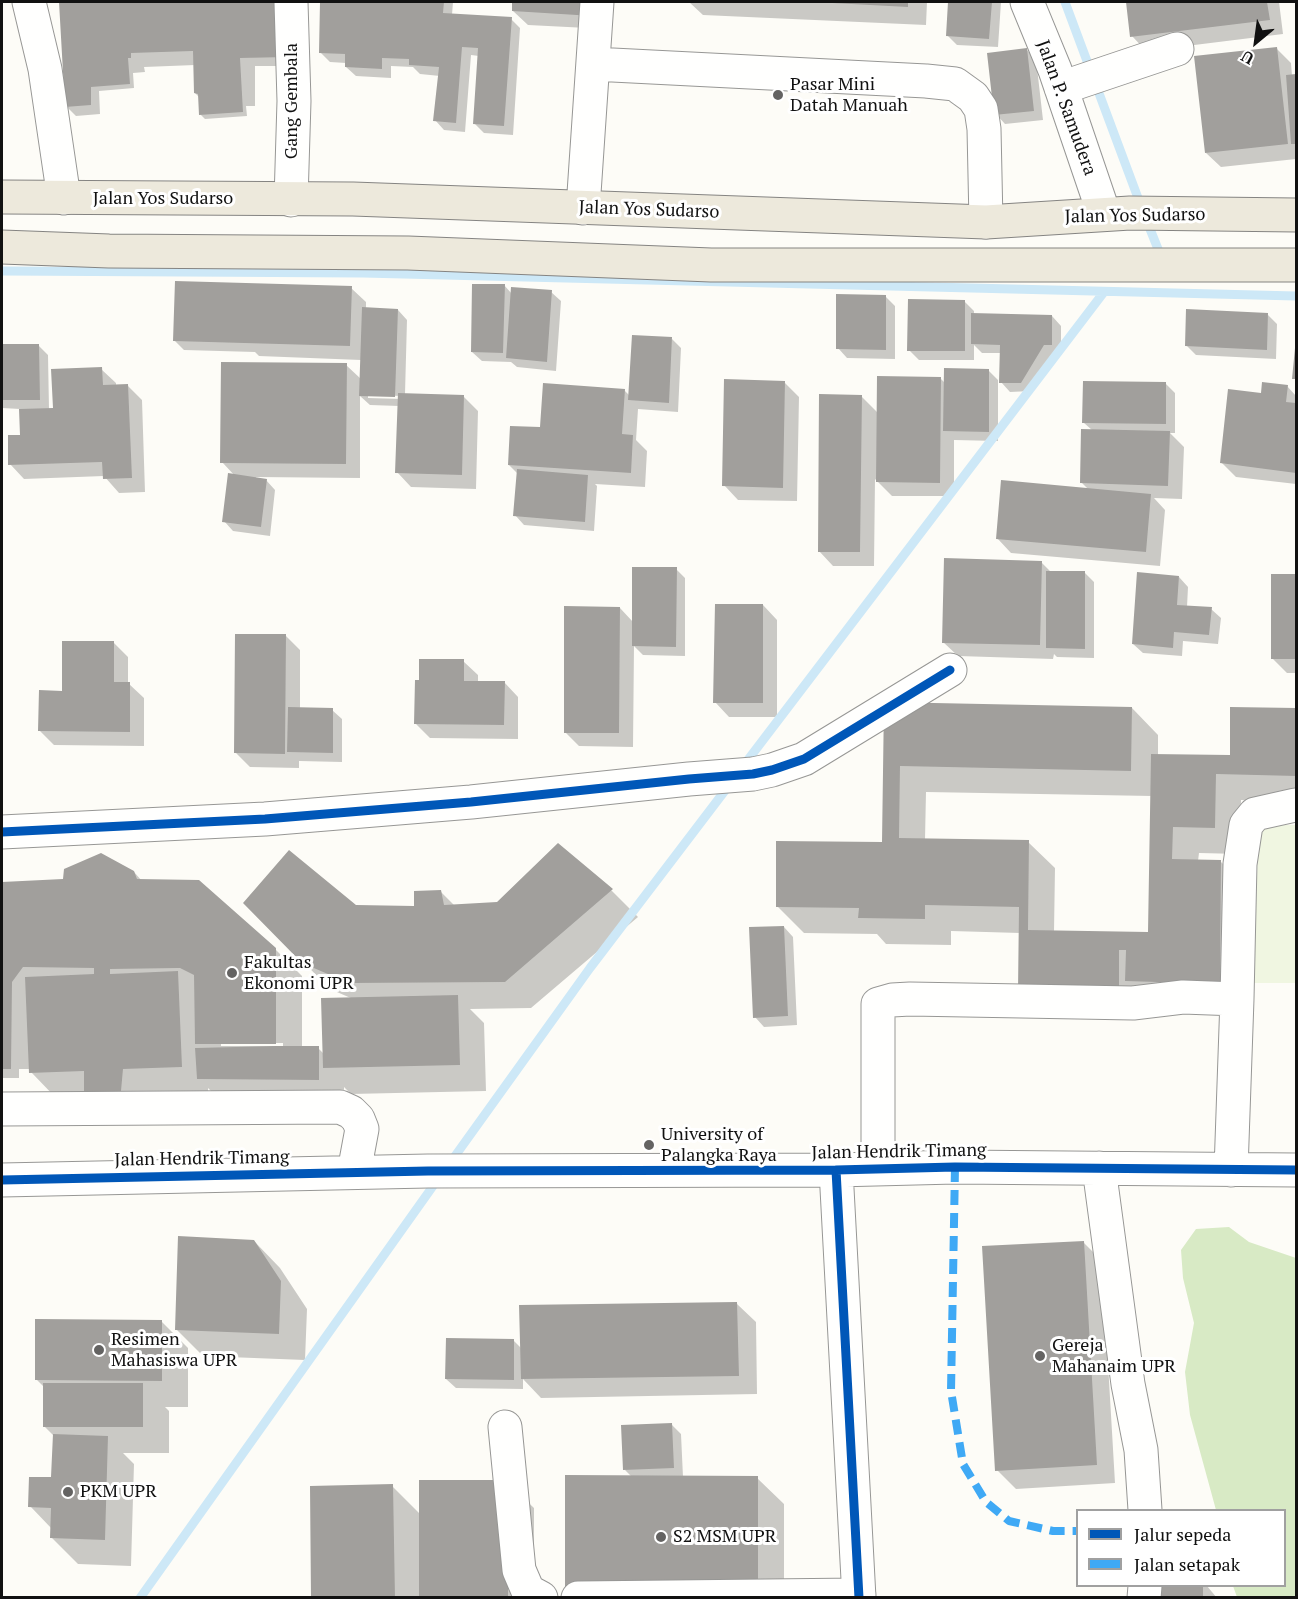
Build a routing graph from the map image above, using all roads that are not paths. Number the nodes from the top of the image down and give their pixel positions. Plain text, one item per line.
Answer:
1 (29, 2) edge
2 (291, 2) edge
3 (597, 2) edge
4 (1026, 2) edge
5 (1177, 49) dead end
6 (593, 64) junction
7 (1060, 88) junction
8 (2, 197) edge
9 (63, 198) junction
10 (291, 200) junction
11 (370, 200) junction
12 (583, 208) junction
13 (1117, 214) junction
14 (1296, 215) edge
15 (986, 222) junction
16 (2, 247) edge
17 (375, 253) junction
18 (1296, 265) edge
19 (950, 670) dead end
20 (1295, 806) dead end
21 (2, 832) edge
22 (1237, 999) junction
23 (2, 1109) edge
24 (1099, 1168) junction
25 (878, 1169) junction
26 (836, 1170) junction
27 (1231, 1170) junction
28 (1296, 1170) edge
29 (354, 1172) junction
30 (2, 1180) edge
31 (505, 1427) dead end
32 (1145, 1509) edge
33 (859, 1596) edge
34 (542, 1598) edge
35 (578, 1598) edge

1 - 9 street
2 - 10 street, Gang Gembala
3 - 6 street
4 - 7 street, Jalan P. Samudera
5 - 7 street
6 - 12 street
6 - 15 street
7 - 13 street, Jalan P. Samudera
8 - 9 main road, Jalan Yos Sudarso
9 - 10 main road, Jalan Yos Sudarso
10 - 11 main road, Jalan Yos Sudarso
11 - 12 main road, Jalan Yos Sudarso
11 - 17 main road
12 - 15 main road, Jalan Yos Sudarso
13 - 14 main road, Jalan Yos Sudarso
13 - 15 main road, Jalan Yos Sudarso
16 - 17 main road
17 - 18 main road
19 - 21 street
20 - 22 street
22 - 25 street
22 - 27 street
23 - 29 street
24 - 25 street, Jalan Hendrik Timang
24 - 27 street, Jalan Hendrik Timang
24 - 32 street
25 - 26 street, Jalan Hendrik Timang
26 - 29 street, Jalan Hendrik Timang
26 - 33 street
27 - 28 street, Jalan Hendrik Timang
29 - 30 street, Jalan Hendrik Timang
31 - 34 street
33 - 35 street

